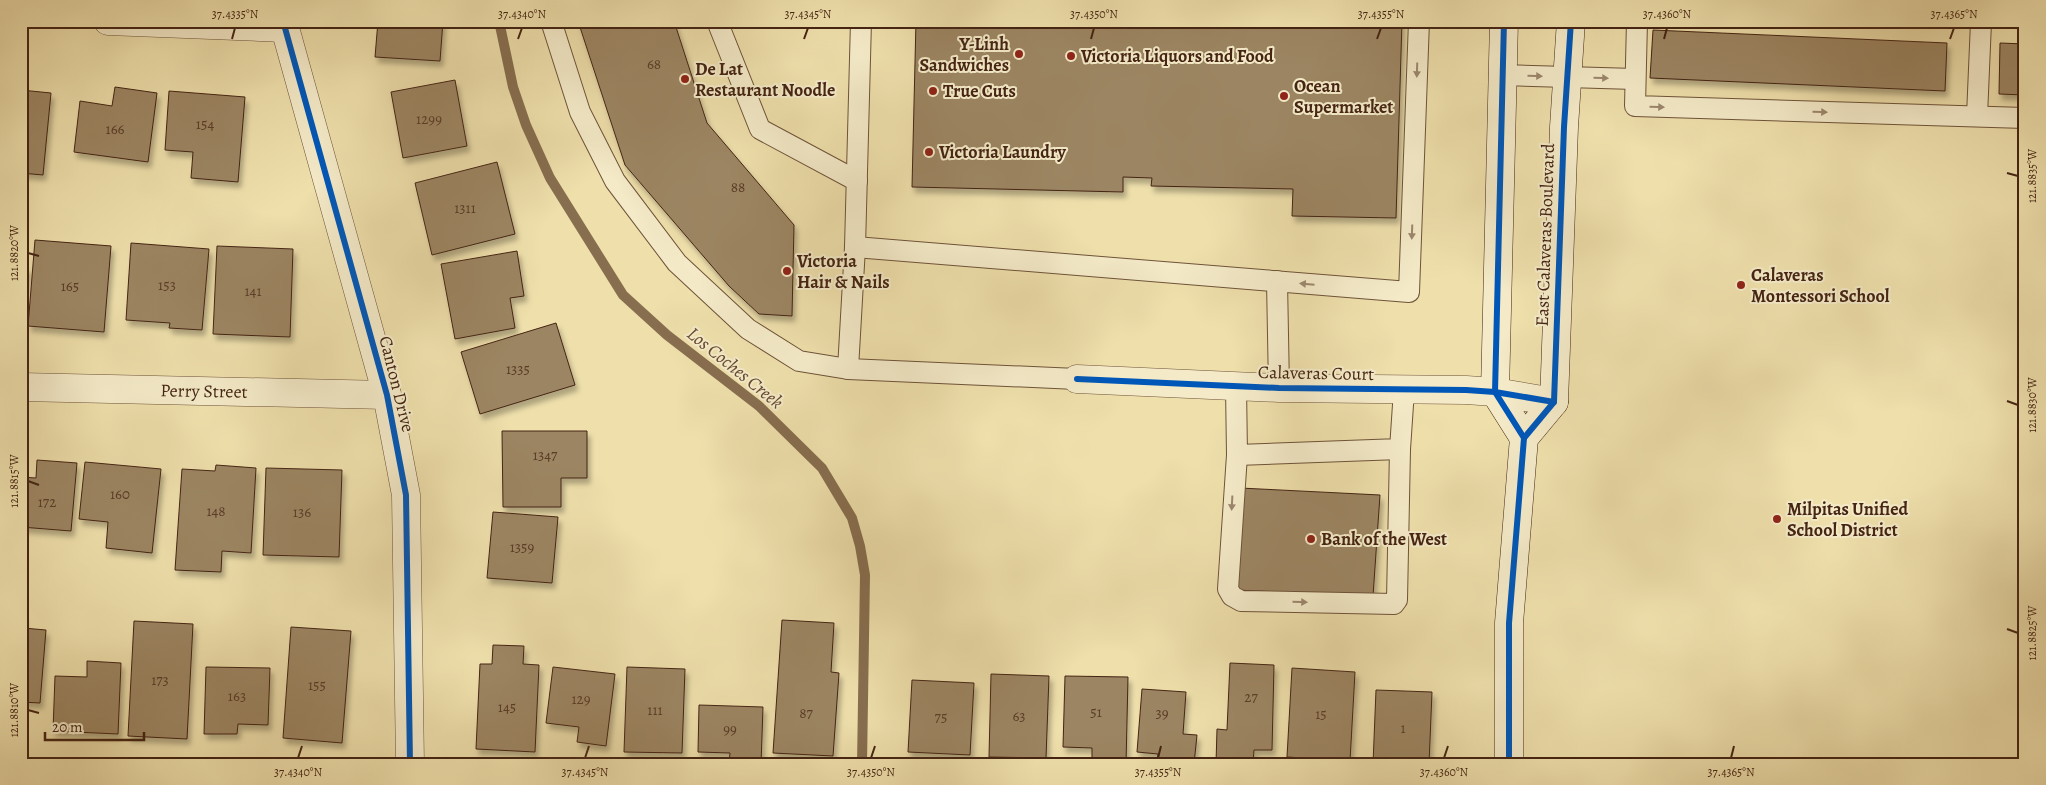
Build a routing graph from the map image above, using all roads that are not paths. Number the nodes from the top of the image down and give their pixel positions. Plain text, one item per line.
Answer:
1 (108, 21) edge
2 (551, 21) edge
3 (717, 21) edge
4 (862, 21) edge
5 (1419, 21) edge
6 (1504, 21) edge
7 (1571, 21) edge
8 (1636, 21) edge
9 (1981, 22) edge
10 (285, 24) edge
11 (1502, 75) junction
12 (1568, 77) junction
13 (1636, 79) junction
14 (1977, 116) junction
15 (2025, 118) edge
16 (857, 181) junction
17 (855, 247) junction
18 (1277, 281) junction
19 (848, 369) junction
20 (1077, 379) joint
21 (21, 386) edge
22 (1236, 386) junction
23 (1279, 388) junction
24 (1404, 390) junction
25 (1495, 392) junction
26 (386, 394) junction
27 (1554, 402) junction
28 (1524, 438) junction
29 (1400, 449) junction
30 (1237, 455) junction
31 (410, 764) edge
32 (1509, 764) edge

1 - 10 street
2 - 19 lane
3 - 16 lane
4 - 16 lane
5 -> 18 lane
6 - 11 street
7 - 12 street, East Calaveras Boulevard
8 - 13 lane
9 - 14 lane
10 - 26 street, Canton Drive
11 -> 12 lane
11 - 25 street
12 -> 13 lane
12 - 27 street, East Calaveras Boulevard
13 -> 14 lane
14 - 15 lane
16 - 17 lane
17 - 18 lane
17 - 19 lane
18 - 23 lane
19 - 20 lane
20 - 22 street, Calaveras Court
21 - 26 street, Perry Street
22 - 23 street, Calaveras Court
22 - 30 lane
23 - 24 street, Calaveras Court
24 - 25 street, Calaveras Court
24 - 29 lane
25 - 27 street, Calaveras Court
25 - 28 street
26 - 31 street, Canton Drive
27 - 28 street
28 - 32 street
29 - 30 lane
30 -> 29 lane

